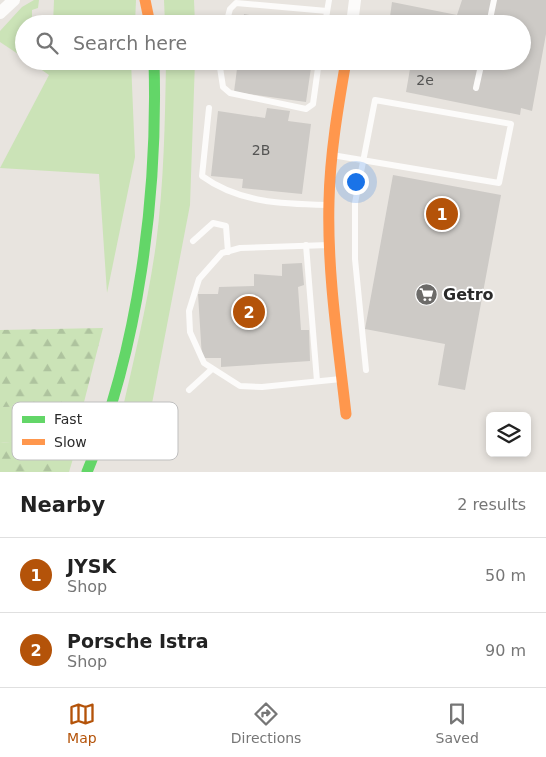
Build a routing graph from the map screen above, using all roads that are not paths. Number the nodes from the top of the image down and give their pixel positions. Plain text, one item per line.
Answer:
1 (14, 0) edge
2 (145, 0) edge
3 (155, 0) edge
4 (328, 0) edge
5 (355, 0) edge
6 (494, 0) edge
7 (327, 11) junction
8 (0, 12) edge
9 (148, 15) edge
10 (154, 15) edge
11 (228, 15) edge
12 (326, 15) edge
13 (353, 15) edge
14 (491, 15) edge
15 (154, 70) edge
16 (220, 70) edge
17 (319, 70) edge
18 (345, 70) edge
19 (480, 70) edge
20 (476, 88) dead end
21 (209, 108) dead end
22 (331, 155) junction
23 (364, 160) junction
24 (329, 205) junction
25 (193, 241) dead end
26 (330, 244) junction
27 (306, 246) junction
28 (228, 252) junction
29 (212, 369) junction
30 (366, 370) dead end
31 (342, 379) junction
32 (316, 381) junction
33 (189, 390) dead end
34 (112, 402) edge
35 (346, 414) dead end
36 (91, 460) edge
37 (87, 472) edge

1 - 8 street
2 - 9 main road
3 - 10 main road
4 - 7 lane
5 - 13 street
6 - 14 lane
7 - 11 lane
7 - 12 lane
15 - 34 main road
16 - 17 lane
18 - 22 main road
19 - 20 lane
21 - 24 lane
22 - 23 lane
22 - 24 main road
23 - 23 lane
23 - 30 lane
24 - 26 main road
25 - 28 lane
26 - 27 lane
26 - 31 main road
27 - 28 lane
27 - 32 lane
28 - 29 lane
29 - 32 lane
29 - 33 lane
31 - 32 lane
31 - 35 main road
36 - 37 main road

